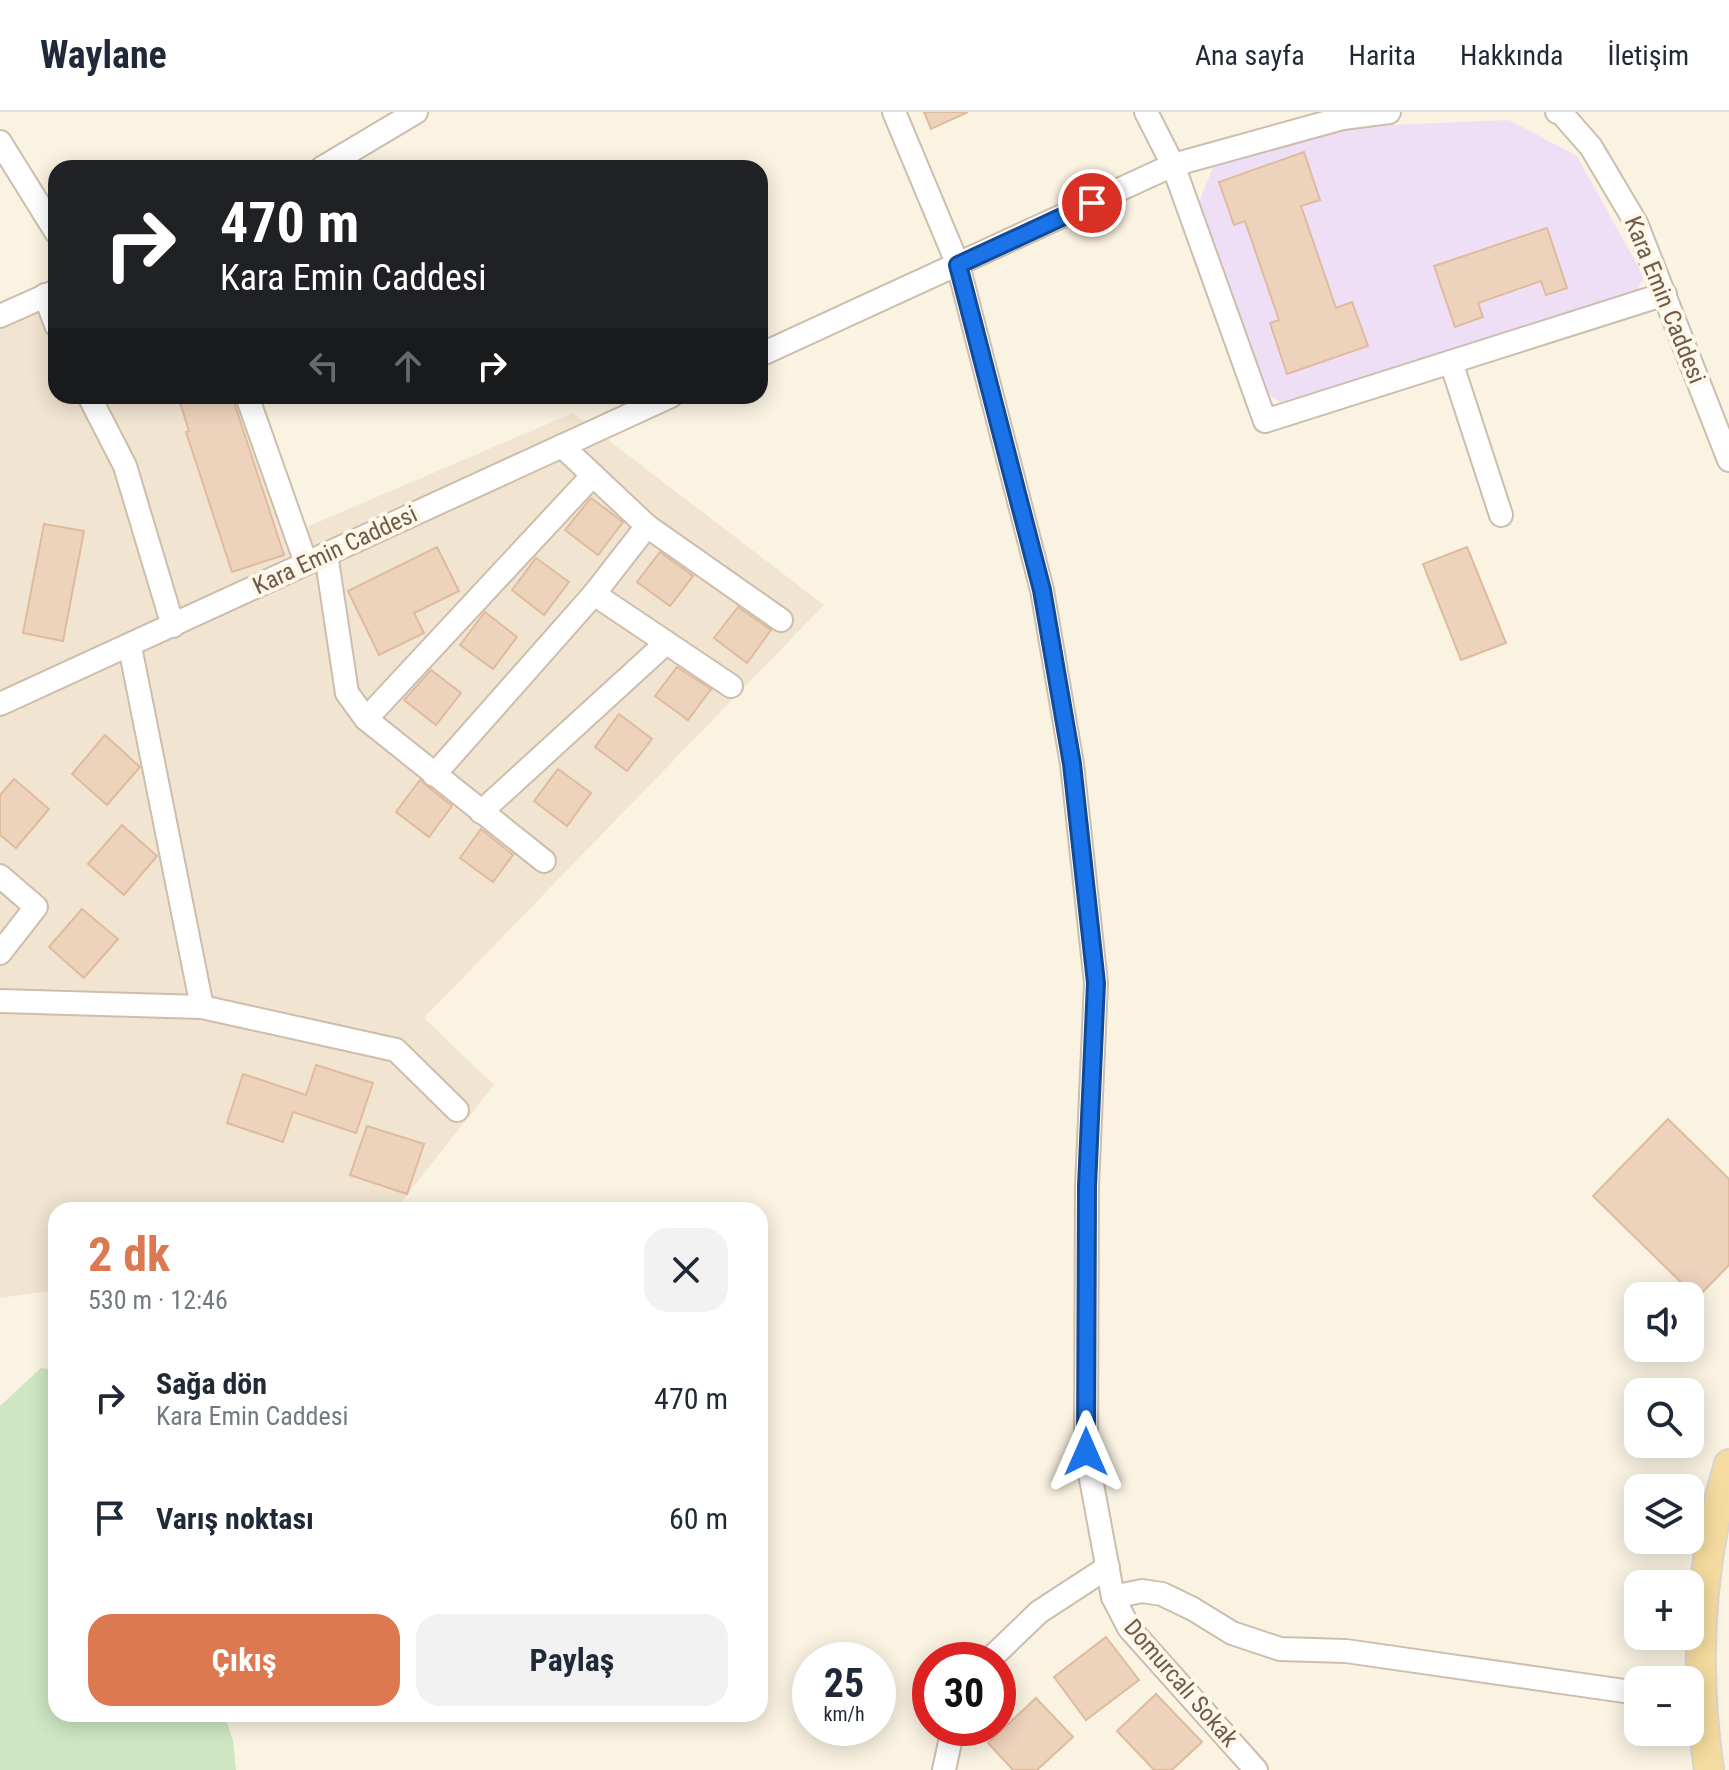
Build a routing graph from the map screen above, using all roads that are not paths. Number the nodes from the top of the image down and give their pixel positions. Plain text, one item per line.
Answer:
1 (416, 112) edge
2 (894, 112) edge
3 (1146, 112) edge
4 (1386, 112) edge
5 (1557, 112) edge
6 (0, 142) edge
7 (335, 160) edge
8 (1173, 165) junction
9 (48, 219) edge
10 (958, 265) junction
11 (48, 294) edge
12 (1665, 294) junction
13 (0, 316) edge
14 (768, 351) edge
15 (1451, 362) junction
16 (93, 404) edge
17 (250, 404) edge
18 (654, 404) edge
19 (1724, 432) edge
20 (562, 446) junction
21 (1729, 460) edge
22 (593, 475) junction
23 (1501, 515) dead end
24 (647, 526) junction
25 (316, 559) junction
26 (594, 594) junction
27 (781, 620) dead end
28 (173, 626) junction
29 (666, 643) junction
30 (130, 647) junction
31 (731, 686) dead end
32 (0, 704) edge
33 (366, 719) junction
34 (434, 775) junction
35 (481, 812) junction
36 (544, 861) dead end
37 (0, 876) edge
38 (0, 953) edge
39 (0, 1001) edge
40 (202, 1007) junction
41 (457, 1110) dead end
42 (1729, 1464) edge
43 (1108, 1567) junction
44 (1113, 1597) junction
45 (1008, 1642) edge
46 (1698, 1666) edge
47 (1624, 1691) edge
48 (1704, 1743) edge
49 (949, 1746) edge
50 (944, 1770) edge
51 (1256, 1770) edge
52 (1709, 1770) edge

1 - 7 street
2 - 10 street, Domurcalı Sokak
3 - 8 street
4 - 8 street
5 - 12 street, Kara Emin Caddesi
6 - 9 street
8 - 10 street
8 - 15 street
10 - 14 street
10 - 43 street, Domurcalı Sokak
11 - 13 street
12 - 15 street
12 - 19 street, Kara Emin Caddesi
15 - 23 street
16 - 28 street
17 - 25 street
18 - 20 street, Kara Emin Caddesi
19 - 21 street, Kara Emin Caddesi
20 - 22 street
20 - 25 street, Kara Emin Caddesi
22 - 24 street
22 - 33 street
24 - 26 street
24 - 27 street
25 - 28 street, Kara Emin Caddesi
25 - 33 street
26 - 29 street
26 - 34 street
28 - 30 street, Kara Emin Caddesi
29 - 31 street
29 - 35 street
30 - 32 street, Kara Emin Caddesi
30 - 40 street
33 - 34 street
34 - 35 street
35 - 36 street
37 - 38 street
39 - 40 street
40 - 41 street
42 - 46 main road
43 - 44 street, Domurcalı Sokak
43 - 45 street
44 - 47 street
44 - 51 street, Domurcalı Sokak
48 - 52 main road
49 - 50 street

